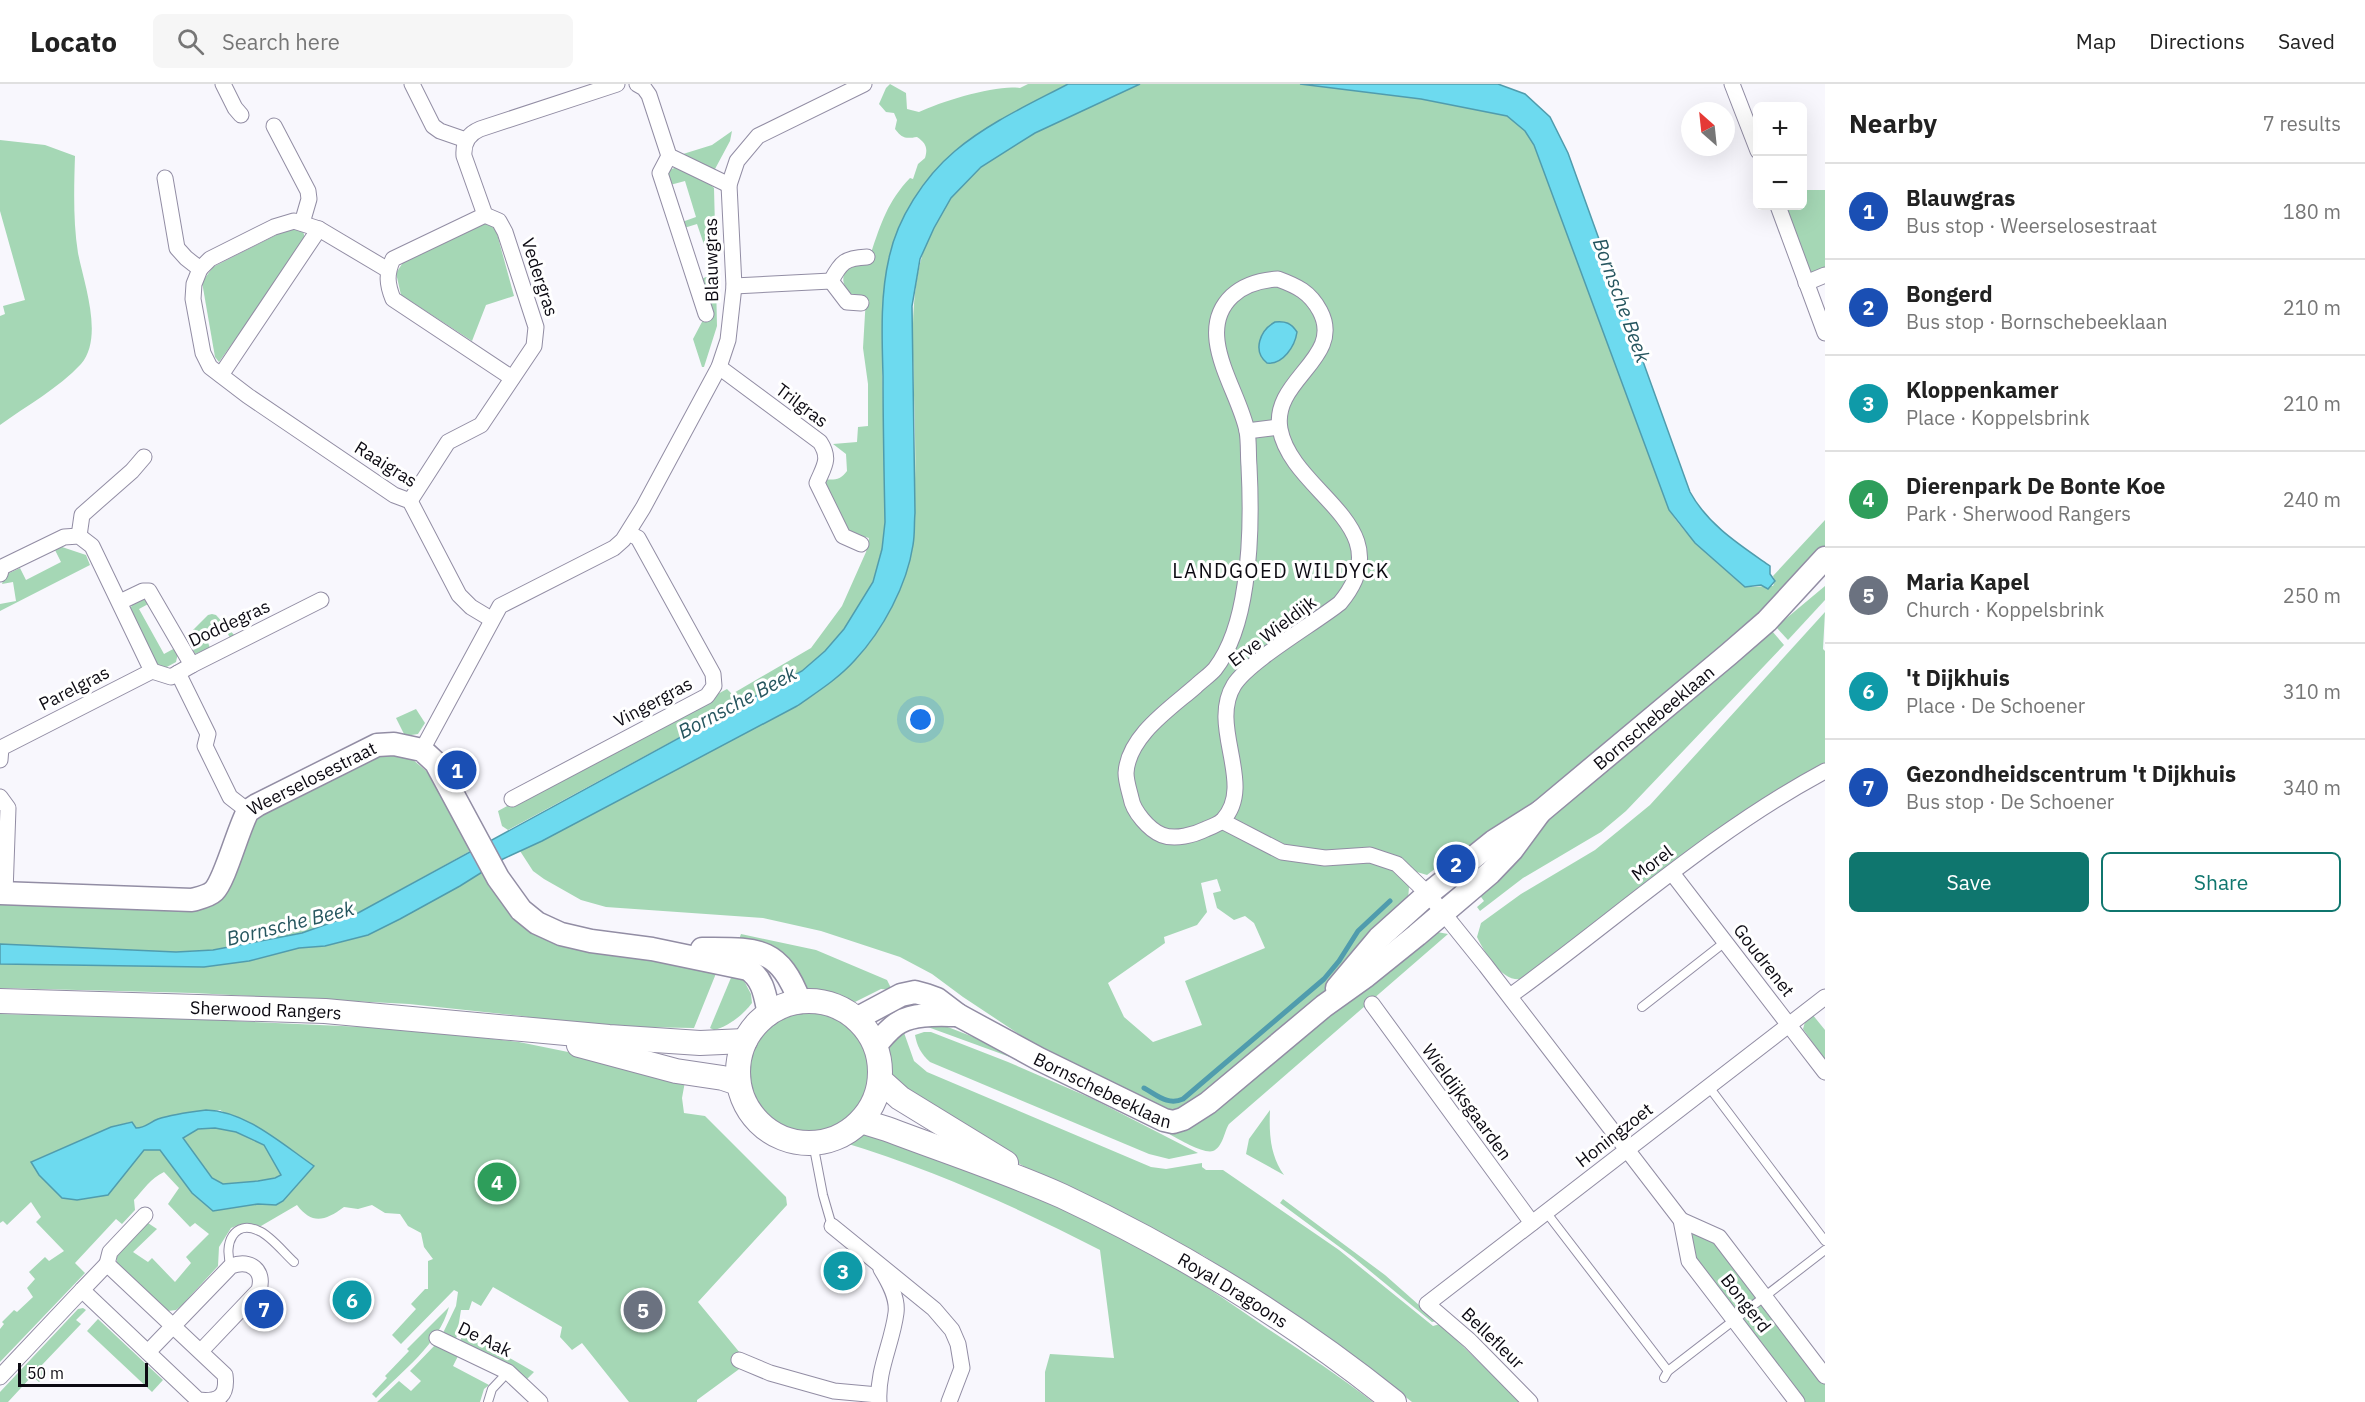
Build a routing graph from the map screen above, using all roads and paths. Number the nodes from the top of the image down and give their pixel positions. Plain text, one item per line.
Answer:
1 (223, 84) edge
2 (412, 84) edge
3 (616, 84) edge
4 (637, 84) edge
5 (864, 84) edge
6 (1732, 84) edge
7 (837, 90) edge
8 (241, 115) dead end
9 (274, 126) dead end
10 (1753, 138) edge
11 (466, 140) junction
12 (669, 156) junction
13 (165, 178) dead end
14 (729, 185) junction
15 (1779, 210) edge
16 (485, 215) junction
17 (302, 223) junction
18 (319, 229) junction
19 (867, 257) dead end
20 (200, 269) junction
21 (388, 270) junction
22 (1825, 275) edge
23 (831, 281) junction
24 (1806, 283) junction
25 (734, 286) junction
26 (861, 303) dead end
27 (706, 314) dead end
28 (1825, 333) edge
29 (719, 367) junction
30 (221, 375) junction
31 (512, 378) junction
32 (1280, 427) junction
33 (1247, 431) junction
34 (144, 457) dead end
35 (410, 501) junction
36 (628, 533) junction
37 (79, 536) junction
38 (861, 544) dead end
39 (1825, 558) edge
40 (0, 573) edge
41 (1825, 580) edge
42 (321, 600) dead end
43 (120, 602) junction
44 (491, 619) junction
45 (1767, 621) junction
46 (192, 665) junction
47 (1215, 669) junction
48 (152, 671) junction
49 (178, 673) junction
50 (1235, 684) junction
51 (0, 747) edge
52 (422, 750) junction
53 (0, 760) edge
54 (1825, 771) edge
55 (0, 797) edge
56 (512, 799) dead end
57 (248, 812) junction
58 (1540, 812) junction
59 (1222, 821) junction
60 (1672, 873) junction
61 (2, 893) edge
62 (1428, 894) junction
63 (1443, 912) junction
64 (1725, 942) junction
65 (652, 949) junction
66 (1510, 996) junction
67 (1825, 997) edge
68 (0, 1001) edge
69 (800, 1002) junction
70 (1372, 1004) dead end
71 (1324, 1005) junction
72 (1642, 1007) dead end
73 (769, 1014) junction
74 (958, 1015) junction
75 (856, 1019) junction
76 (1790, 1024) junction
77 (531, 1031) junction
78 (745, 1041) junction
79 (875, 1046) junction
80 (1825, 1072) edge
81 (880, 1080) junction
82 (738, 1083) junction
83 (1709, 1087) junction
84 (861, 1121) junction
85 (813, 1143) junction
86 (1627, 1150) junction
87 (1059, 1195) junction
88 (1546, 1212) junction
89 (145, 1215) dead end
90 (1681, 1220) junction
91 (1532, 1223) junction
92 (832, 1226) joint
93 (1825, 1241) edge
94 (1825, 1250) edge
95 (876, 1261) junction
96 (294, 1262) dead end
97 (107, 1264) junction
98 (231, 1266) junction
99 (82, 1290) junction
100 (1765, 1297) junction
101 (925, 1302) junction
102 (1427, 1304) joint
103 (896, 1312) junction
104 (1735, 1320) junction
105 (174, 1327) junction
106 (437, 1338) dead end
107 (201, 1351) junction
108 (148, 1352) junction
109 (739, 1360) dead end
110 (508, 1372) junction
111 (1825, 1376) edge
112 (0, 1377) edge
113 (879, 1399) edge
114 (489, 1402) edge
115 (540, 1402) edge
116 (949, 1402) edge
117 (1394, 1402) edge
118 (1530, 1402) edge
119 (1797, 1402) edge

1 - 8 street
2 - 11 street
3 - 11 street
4 - 12 street
5 - 7 street, Blauwgras
6 - 10 street
7 - 14 street, Blauwgras
9 - 17 street
11 - 16 street, Vedergras
12 - 14 street
12 - 27 street
13 - 20 street
14 - 25 street, Blauwgras
15 - 24 street
16 - 21 street
16 - 31 street, Vedergras
17 - 18 street
17 - 20 street
18 - 21 street
18 - 30 street
19 - 23 street
20 - 30 street, Raaigras
21 - 31 street
22 - 24 street
23 - 25 street
23 - 26 street
24 - 28 street
25 - 29 street, Blauwgras
29 - 36 street, Blauwgras
29 - 38 street, Trilgras
30 - 35 street, Raaigras
31 - 35 street, Vedergras
32 - 33 street
32 - 33 street, Erve Wieldijk
32 - 50 street, Erve Wieldijk
33 - 47 street, Erve Wieldijk
34 - 37 street
35 - 44 street, Raaigras
36 - 44 street, Blauwgras
36 - 56 street, Vingergras
37 - 40 street
37 - 43 street
39 - 45 street, Bornschebeeklaan
41 - 45 street, Bornschebeeklaan
42 - 46 street, Doddegras
43 - 46 street, Doddegras
43 - 48 street
44 - 52 street, Blauwgras
45 - 58 street, Bornschebeeklaan
46 - 49 street
47 - 50 street, Erve Wieldijk
47 - 59 street, Erve Wieldijk
48 - 49 street
48 - 51 street, Parelgras
49 - 57 street
50 - 59 street, Erve Wieldijk
51 - 53 street, Parelgras
52 - 57 street, Weerselosestraat
52 - 65 street
54 - 60 street, Morel
55 - 61 street
57 - 61 street, Weerselosestraat
58 - 62 street, Bornschebeeklaan
58 - 63 street, Bornschebeeklaan
59 - 62 street
60 - 64 street, Goudrenet
60 - 66 street, Morel
62 - 63 street
62 - 71 street, Bornschebeeklaan
63 - 66 street, Bongerd
63 - 71 street, Bornschebeeklaan
64 - 72 lane
64 - 76 street, Goudrenet
65 - 69 street
65 - 73 street
66 - 86 street, Bongerd
67 - 76 street, Honingzoet
68 - 77 main road, Sherwood Rangers
69 - 73 main road
69 - 75 main road
70 - 91 street, Wieldijksgaarden
71 - 74 street, Bornschebeeklaan
73 - 78 main road
74 - 75 street, Bornschebeeklaan
74 - 79 street, Bornschebeeklaan
75 - 79 main road
76 - 80 street, Goudrenet
76 - 83 street, Honingzoet
77 - 78 main road, Sherwood Rangers
77 - 82 main road, Sherwood Rangers
78 - 82 main road
79 - 81 main road
81 - 84 main road
81 - 87 main road, Royal Dragoons
82 - 85 main road
83 - 86 street, Honingzoet
83 - 93 lane
84 - 85 main road
84 - 87 main road, Royal Dragoons
85 - 92 lane
86 - 88 street, Honingzoet
86 - 90 street, Bongerd
87 - 117 main road, Royal Dragoons
88 - 91 street, Honingzoet
88 - 104 lane
89 - 97 street
90 - 100 street, Bongerd
90 - 104 street, Bongerd
91 - 102 street, Honingzoet
92 - 95 street
94 - 100 lane
95 - 101 street
95 - 103 street
96 - 98 lane
97 - 99 street
97 - 105 street
98 - 105 street
98 - 107 street
99 - 108 street
99 - 112 street
100 - 104 lane
100 - 111 street, Bongerd
101 - 103 street
101 - 116 street
102 - 118 street, Bellefleur
103 - 113 street
104 - 119 street, Bongerd
105 - 107 street
105 - 108 street
106 - 110 street, De Aak
107 - 108 street
109 - 113 street
110 - 114 lane
110 - 115 street, De Aak

